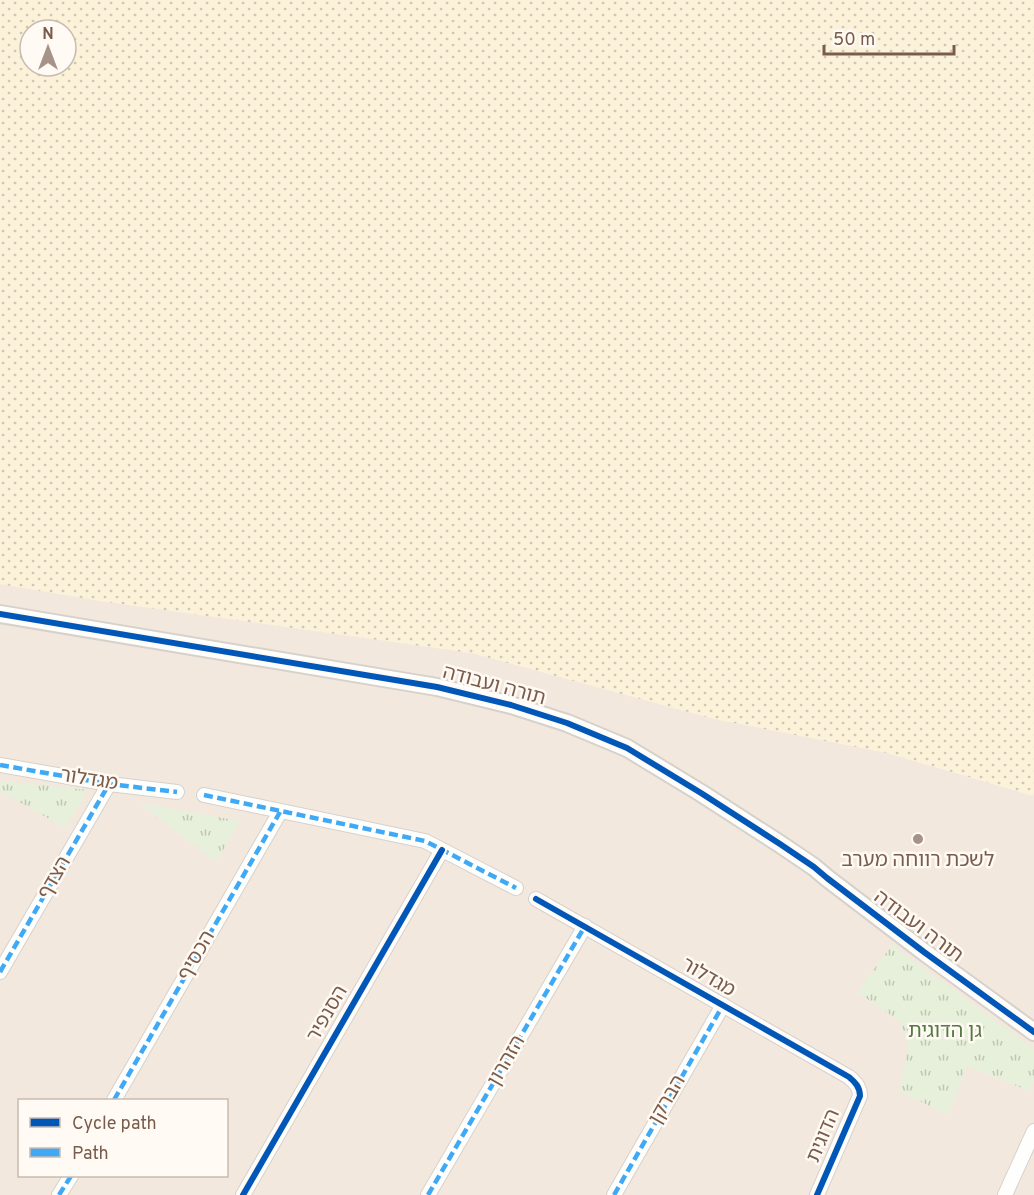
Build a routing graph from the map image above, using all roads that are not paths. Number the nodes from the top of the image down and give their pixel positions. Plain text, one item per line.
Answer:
1 (0, 614) edge
2 (0, 765) edge
3 (109, 784) junction
4 (177, 792) dead end
5 (204, 795) dead end
6 (280, 812) junction
7 (442, 850) junction
8 (516, 888) dead end
9 (536, 899) dead end
10 (585, 926) junction
11 (0, 972) edge
12 (723, 1005) junction
13 (1034, 1032) edge
14 (860, 1091) joint
15 (115, 1099) edge
16 (1034, 1131) edge
17 (70, 1177) edge
18 (59, 1195) edge
19 (243, 1195) edge
20 (428, 1195) edge
21 (614, 1195) edge
22 (816, 1195) edge
23 (1005, 1195) edge

1 - 13 street, תורה ועבודה
2 - 3 street, מגדלור
3 - 4 street, מגדלור
3 - 11 street, הצדף
5 - 6 street
6 - 7 street
6 - 15 street, הכסיף
7 - 8 street
7 - 19 street, הסנפיר
9 - 10 street, מגדלור
10 - 12 street, מגדלור
10 - 20 street, הזהרון
12 - 14 street, מגדלור
12 - 21 street, הברקן
14 - 22 street, הדוגית
16 - 23 street
17 - 18 street

